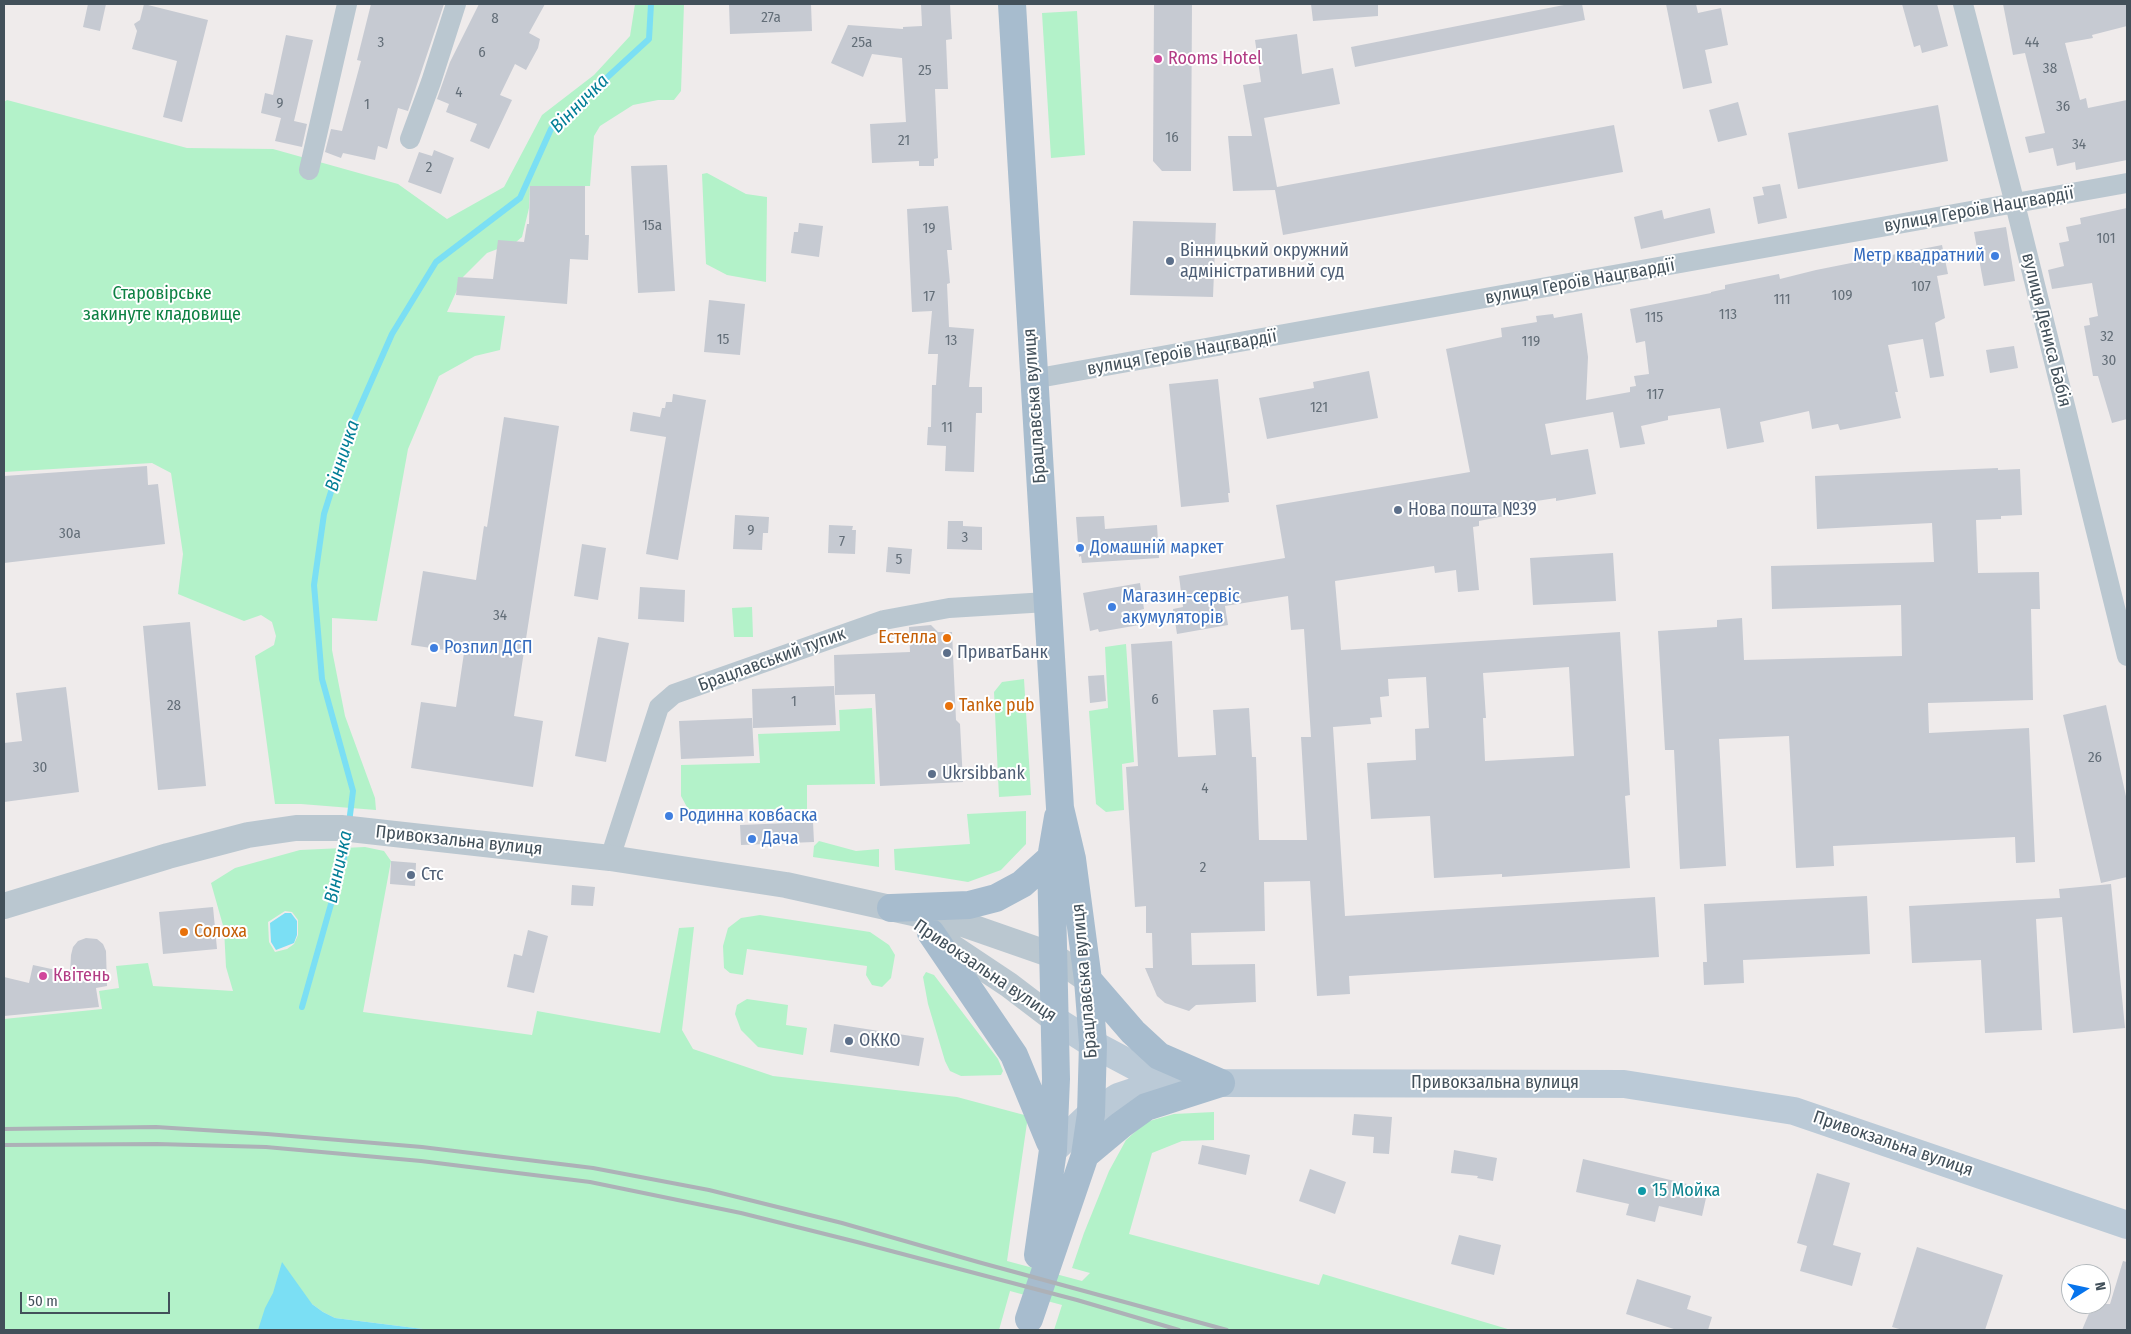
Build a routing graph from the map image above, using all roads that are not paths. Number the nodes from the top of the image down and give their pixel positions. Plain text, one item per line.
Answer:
1 (347, 4) edge
2 (456, 4) edge
3 (1012, 4) edge
4 (1963, 4) edge
5 (410, 139) dead end
6 (309, 170) dead end
7 (2127, 183) edge
8 (2015, 204) junction
9 (1034, 380) junction
10 (1047, 602) junction
11 (2127, 656) edge
12 (1060, 808) junction
13 (610, 858) junction
14 (1051, 858) junction
15 (4, 906) edge
16 (891, 908) junction
17 (932, 934) junction
18 (1052, 955) junction
19 (1088, 980) junction
20 (1055, 1020) junction
21 (1093, 1044) junction
22 (1221, 1083) junction
23 (1091, 1114) junction
24 (1053, 1150) junction
25 (1085, 1155) junction
26 (2127, 1225) edge
27 (1027, 1325) edge

1 - 6 street
2 - 5 street
3 - 9 main road, Брацлавська вулиця
4 - 8 street, вулиця Дениса Бабія
7 - 8 street, вулиця Героїв Нацгвардії
8 - 9 street, вулиця Героїв Нацгвардії
8 - 11 street, вулиця Дениса Бабія
9 - 10 main road, Брацлавська вулиця
10 - 12 main road, Брацлавська вулиця
10 - 13 street, Брацлавський тупик
12 - 14 main road, Брацлавська вулиця
12 - 19 main road, Брацлавська вулиця
13 - 15 street, Привокзальна вулиця
13 - 16 street, Привокзальна вулиця
14 - 16 main road
14 - 18 main road, Брацлавська вулиця
16 - 17 street, Привокзальна вулиця
16 - 18 street, Привокзальна вулиця
17 - 20 street, Привокзальна вулиця
17 - 24 main road
18 - 19 street, Привокзальна вулиця
18 - 20 main road, Брацлавська вулиця
19 - 21 main road, Брацлавська вулиця
19 - 22 main road
20 - 21 main road, Привокзальна вулиця
20 - 24 main road, Брацлавська вулиця
21 - 22 main road, Привокзальна вулиця
21 - 23 main road, Брацлавська вулиця
22 - 23 main road
22 - 25 main road
22 - 26 main road, Привокзальна вулиця
23 - 24 main road
23 - 25 main road, Брацлавська вулиця
24 - 27 main road, Брацлавська вулиця
25 - 27 main road, Брацлавська вулиця

